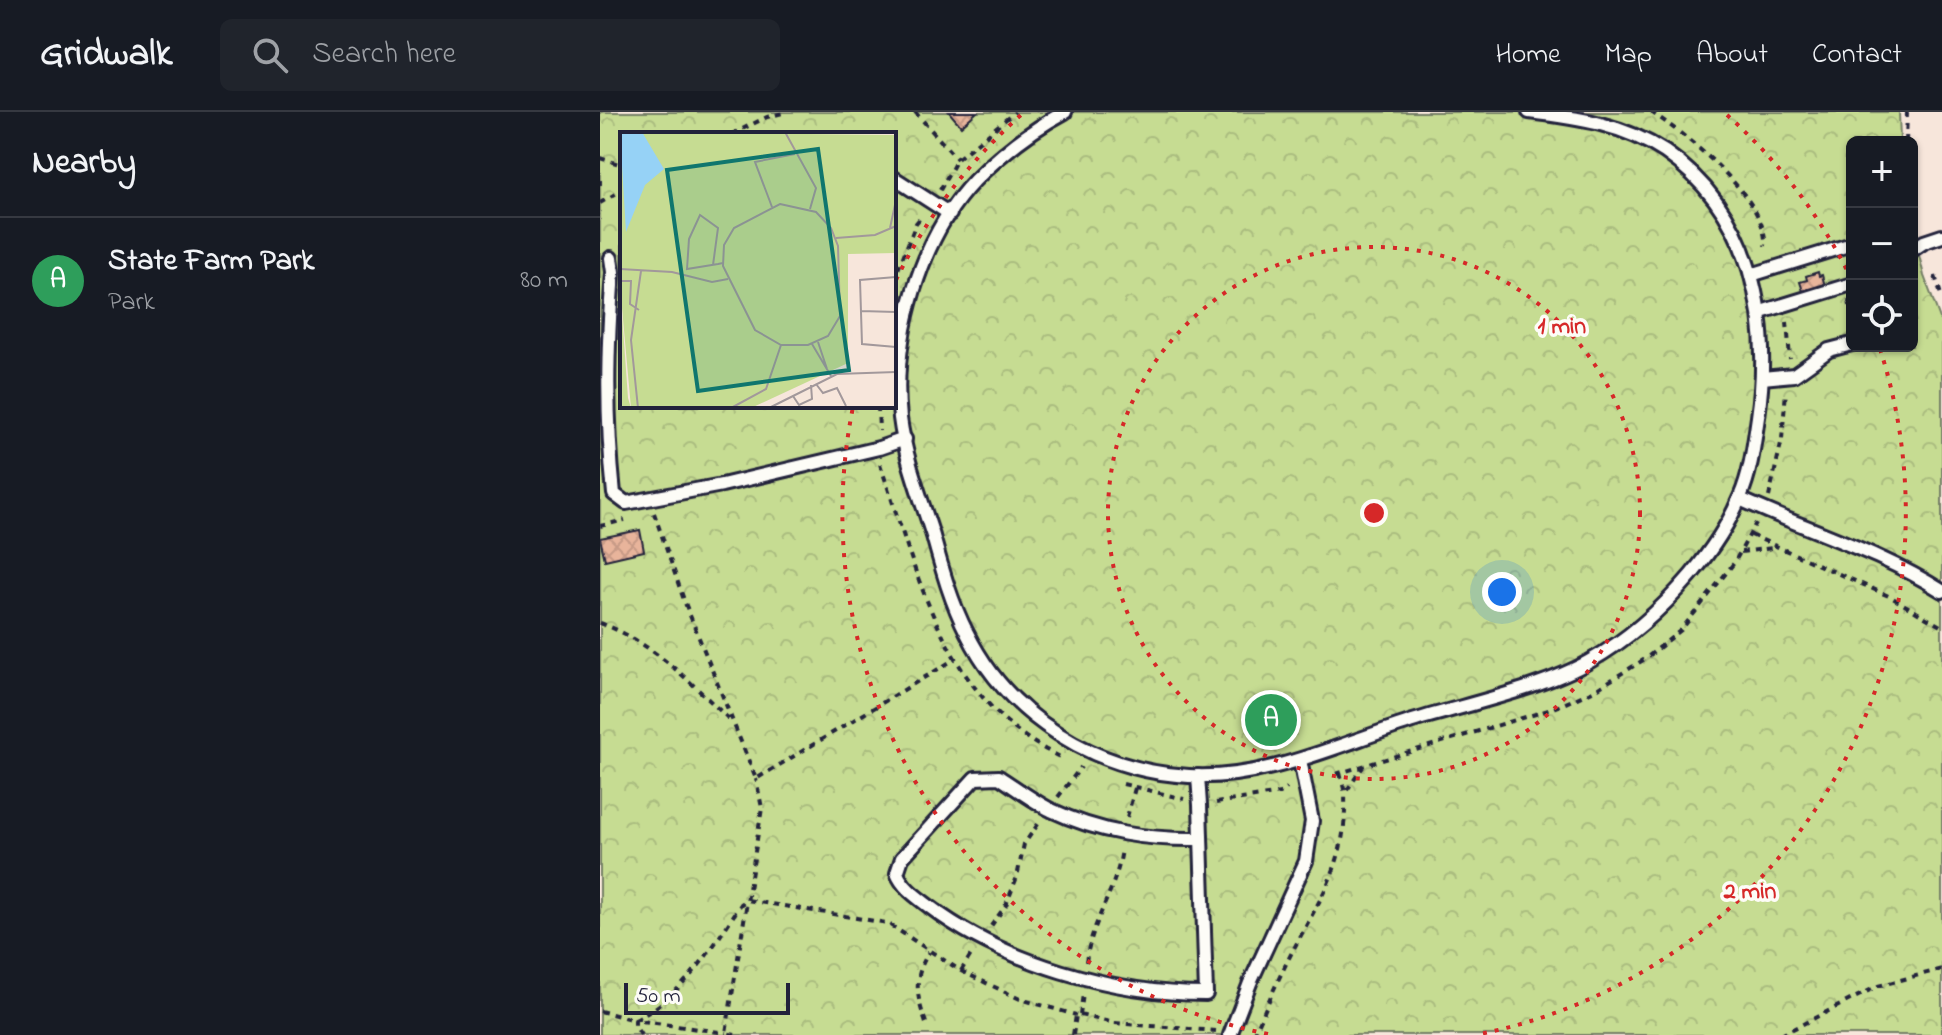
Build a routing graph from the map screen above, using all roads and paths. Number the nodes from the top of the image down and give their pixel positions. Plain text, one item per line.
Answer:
1 (787, 112) edge
2 (915, 112) edge
3 (1065, 112) edge
4 (1529, 112) edge
5 (1651, 112) edge
6 (1907, 112) edge
7 (736, 132) edge
8 (1906, 136) edge
9 (600, 158) edge
10 (957, 159) dead end
11 (620, 164) edge
12 (896, 179) edge
13 (620, 191) edge
14 (600, 203) edge
15 (950, 214) junction
16 (1942, 236) edge
17 (1918, 242) edge
18 (1765, 246) dead end
19 (1846, 246) edge
20 (611, 258) edge
21 (1751, 275) junction
22 (1935, 276) dead end
23 (1846, 286) edge
24 (1942, 298) edge
25 (1761, 312) junction
26 (1787, 322) dead end
27 (1846, 346) edge
28 (1788, 377) junction
29 (1762, 378) junction
30 (905, 439) junction
31 (879, 461) dead end
32 (1768, 498) dead end
33 (1740, 499) junction
34 (654, 513) dead end
35 (1751, 535) dead end
36 (1774, 548) junction
37 (1741, 552) dead end
38 (1942, 591) edge
39 (600, 623) edge
40 (1942, 627) edge
41 (955, 659) junction
42 (734, 724) junction
43 (1300, 760) junction
44 (1081, 767) junction
45 (1363, 767) dead end
46 (1094, 772) dead end
47 (1340, 773) dead end
48 (1198, 776) junction
49 (756, 779) junction
50 (1121, 783) dead end
51 (1135, 788) junction
52 (1287, 788) dead end
53 (1345, 793) junction
54 (1200, 805) junction
55 (1049, 809) junction
56 (1124, 836) junction
57 (1201, 839) junction
58 (747, 900) junction
59 (981, 938) junction
60 (929, 952) junction
61 (1942, 969) edge
62 (961, 971) junction
63 (1085, 977) junction
64 (600, 1011) edge
65 (635, 1020) junction
66 (926, 1023) dead end
67 (698, 1029) junction
68 (726, 1033) edge
69 (641, 1035) edge
70 (691, 1035) edge
71 (735, 1035) edge
72 (1230, 1035) edge
73 (1254, 1035) edge
74 (1781, 1035) edge

1 - 7 path
2 - 10 path
3 - 15 lane
4 - 21 lane
5 - 18 path
6 - 8 path
9 - 11 path
12 - 15 lane
13 - 14 path
15 - 30 lane
16 - 17 lane
19 - 21 lane
20 - 30 lane
21 - 25 lane
22 - 24 path
23 - 25 lane
25 - 29 lane
26 - 28 path
27 - 28 lane
28 - 29 lane
28 - 32 path
29 - 33 lane
30 - 48 lane
31 - 41 path
33 - 38 lane
33 - 43 lane
34 - 42 path
35 - 36 path
36 - 37 path
36 - 40 path
39 - 42 path
41 - 44 path
41 - 49 path
42 - 49 path
43 - 48 lane
43 - 72 lane
44 - 46 path
44 - 55 path
45 - 53 path
47 - 53 path
48 - 54 lane
49 - 58 path
50 - 51 path
51 - 54 path
51 - 56 path
52 - 54 path
53 - 73 path
54 - 57 lane
55 - 56 lane
55 - 59 path
55 - 59 lane
56 - 57 lane
56 - 63 path
57 - 63 lane
58 - 60 path
58 - 65 path
58 - 68 path
59 - 62 path
59 - 63 lane
60 - 62 path
60 - 66 path
61 - 74 path
62 - 63 path
64 - 65 path
65 - 67 path
65 - 69 path
67 - 68 path
67 - 70 path
68 - 71 path

